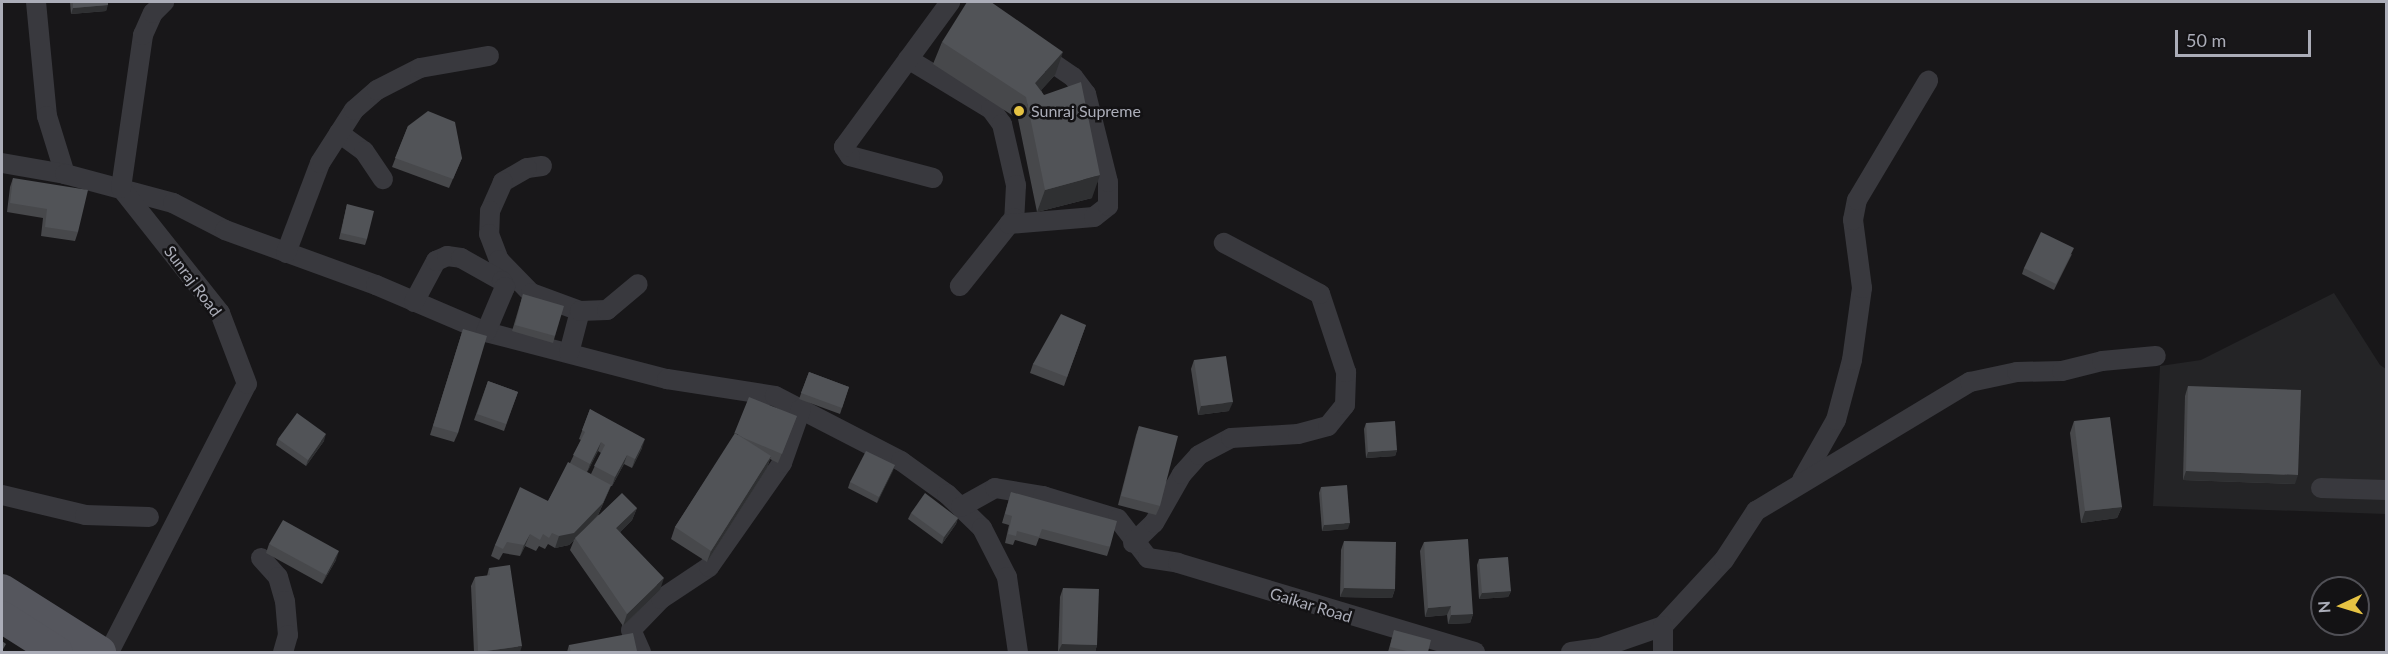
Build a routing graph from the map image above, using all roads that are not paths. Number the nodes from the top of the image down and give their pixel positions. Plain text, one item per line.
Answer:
1 (36, 2) edge
2 (164, 2) edge
3 (950, 2) edge
4 (1018, 39) edge
5 (489, 56) dead end
6 (908, 59) junction
7 (1928, 81) dead end
8 (339, 133) junction
9 (2, 163) edge
10 (542, 166) dead end
11 (64, 174) junction
12 (933, 178) dead end
13 (383, 179) dead end
14 (122, 188) junction
15 (1009, 224) junction
16 (1224, 243) dead end
17 (286, 253) junction
18 (638, 284) dead end
19 (960, 286) dead end
20 (414, 302) junction
21 (580, 311) junction
22 (486, 332) junction
23 (569, 353) junction
24 (2156, 356) dead end
25 (801, 409) junction
26 (1800, 482) junction
27 (2321, 488) dead end
28 (2386, 490) edge
29 (2, 495) edge
30 (961, 507) junction
31 (149, 517) dead end
32 (1133, 543) junction
33 (261, 558) dead end
34 (2, 590) edge
35 (2, 617) edge
36 (1663, 626) junction
37 (57, 652) edge
38 (100, 652) edge
39 (109, 652) edge
40 (283, 652) edge
41 (641, 652) edge
42 (1018, 652) edge
43 (1474, 652) edge
44 (1571, 652) edge
45 (1663, 652) edge

1 - 11 street
2 - 14 street
3 - 6 street
4 - 15 street
5 - 8 street
6 - 12 street
6 - 15 street
7 - 26 street
8 - 13 street
8 - 17 street
9 - 11 street
10 - 21 street
11 - 14 street
14 - 17 street
14 - 39 street, Sunraj Road
15 - 19 street
16 - 32 street
17 - 20 street
18 - 21 street
20 - 22 street
20 - 22 street
21 - 23 street
22 - 23 street
23 - 25 street
24 - 26 street
25 - 30 street
25 - 41 street
26 - 36 street
27 - 28 street
29 - 31 street
30 - 32 street
30 - 42 street
32 - 43 street, Gaikar Road
33 - 40 street
34 - 38 main road
35 - 37 main road
36 - 44 street
36 - 45 street

